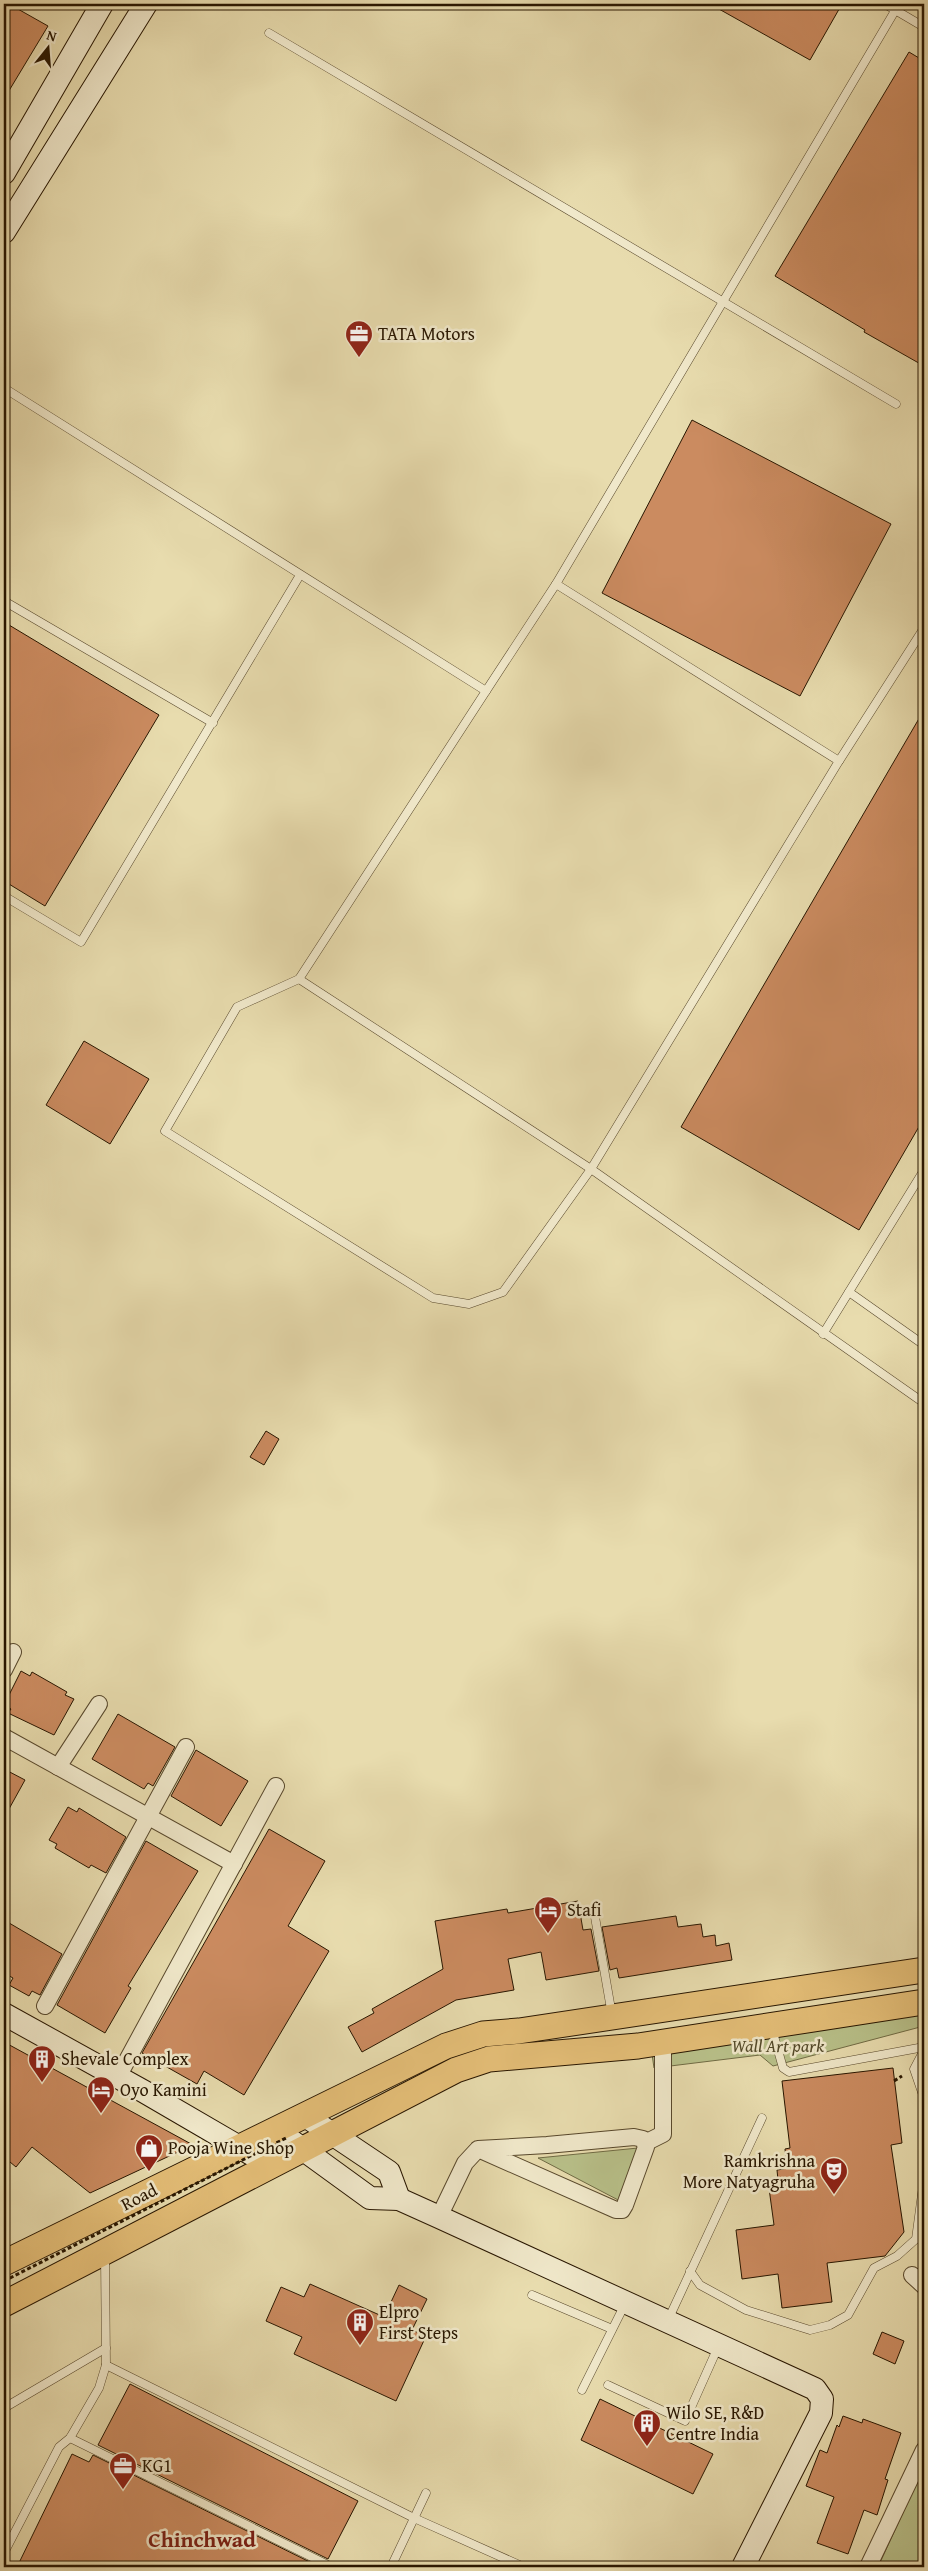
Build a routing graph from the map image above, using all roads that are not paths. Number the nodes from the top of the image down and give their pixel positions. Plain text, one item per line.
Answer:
1 (146, 4) edge
2 (885, 4) edge
3 (96, 6) edge
4 (897, 7) edge
5 (924, 27) edge
6 (269, 33) dead end
7 (4, 173) edge
8 (4, 232) edge
9 (722, 303) junction
10 (4, 388) edge
11 (896, 404) dead end
12 (300, 575) junction
13 (556, 584) junction
14 (4, 601) edge
15 (924, 628) edge
16 (486, 691) junction
17 (213, 723) junction
18 (839, 761) junction
19 (4, 896) edge
20 (299, 979) junction
21 (591, 1169) junction
22 (924, 1170) edge
23 (849, 1292) junction
24 (823, 1334) junction
25 (924, 1344) edge
26 (924, 1403) edge
27 (14, 1652) dead end
28 (4, 1670) edge
29 (99, 1704) dead end
30 (4, 1737) edge
31 (186, 1747) dead end
32 (58, 1767) junction
33 (276, 1786) dead end
34 (150, 1817) junction
35 (234, 1864) junction
36 (595, 1917) dead end
37 (924, 1970) edge
38 (924, 2002) edge
39 (44, 2006) dead end
40 (4, 2014) edge
41 (612, 2016) junction
42 (771, 2027) junction
43 (663, 2040) junction
44 (924, 2049) edge
45 (118, 2076) junction
46 (924, 2112) edge
47 (304, 2115) junction
48 (762, 2118) dead end
49 (333, 2134) junction
50 (287, 2139) junction
51 (645, 2143) junction
52 (240, 2146) junction
53 (478, 2149) junction
54 (270, 2166) junction
55 (924, 2179) edge
56 (398, 2199) junction
57 (439, 2217) junction
58 (105, 2252) junction
59 (4, 2263) edge
60 (690, 2272) junction
61 (532, 2295) dead end
62 (626, 2302) junction
63 (4, 2304) edge
64 (667, 2321) junction
65 (612, 2329) junction
66 (719, 2345) junction
67 (106, 2348) junction
68 (106, 2365) junction
69 (608, 2385) dead end
70 (582, 2390) dead end
71 (4, 2408) edge
72 (70, 2438) junction
73 (924, 2450) edge
74 (426, 2494) dead end
75 (414, 2518) junction
76 (4, 2553) edge
77 (332, 2567) edge
78 (391, 2567) edge
79 (524, 2567) edge
80 (743, 2567) edge
81 (868, 2567) edge

1 - 8 street
2 - 4 lane
3 - 7 street
4 - 5 lane
4 - 9 lane
6 - 9 lane
9 - 11 lane
9 - 13 lane
10 - 12 lane
12 - 16 lane
12 - 17 lane
13 - 16 lane
13 - 18 lane
14 - 17 lane
15 - 18 lane
16 - 20 lane
17 - 19 lane
18 - 21 lane
20 - 21 lane
20 - 21 lane
21 - 24 lane
22 - 23 lane
23 - 24 lane
23 - 25 lane
24 - 26 lane
27 - 28 street
29 - 32 street
30 - 32 street
31 - 34 street
32 - 34 street
33 - 35 street
34 - 35 street
34 - 39 street
35 - 45 street
36 - 41 lane
37 - 41 main road
38 - 42 main road
40 - 45 street
41 - 47 main road
42 - 43 main road
42 - 44 lane
43 - 49 main road
43 - 51 street
44 - 46 lane
45 - 52 street
47 - 49 street
47 - 50 main road
48 - 60 lane
49 - 50 main road
49 - 56 street
50 - 52 main road
50 - 54 main road
50 - 56 street
51 - 53 street
51 - 53 street
52 - 54 street
52 - 59 main road
53 - 57 street
54 - 58 main road
55 - 60 lane
56 - 57 street
57 - 62 street
58 - 63 main road
58 - 67 lane
60 - 64 lane
61 - 65 lane
62 - 64 street
62 - 65 lane
64 - 66 street
65 - 70 lane
66 - 69 lane
66 - 80 street
67 - 68 lane
67 - 71 lane
68 - 72 lane
68 - 75 lane
72 - 76 lane
72 - 77 lane
73 - 81 street
74 - 75 lane
75 - 78 lane
75 - 79 lane

